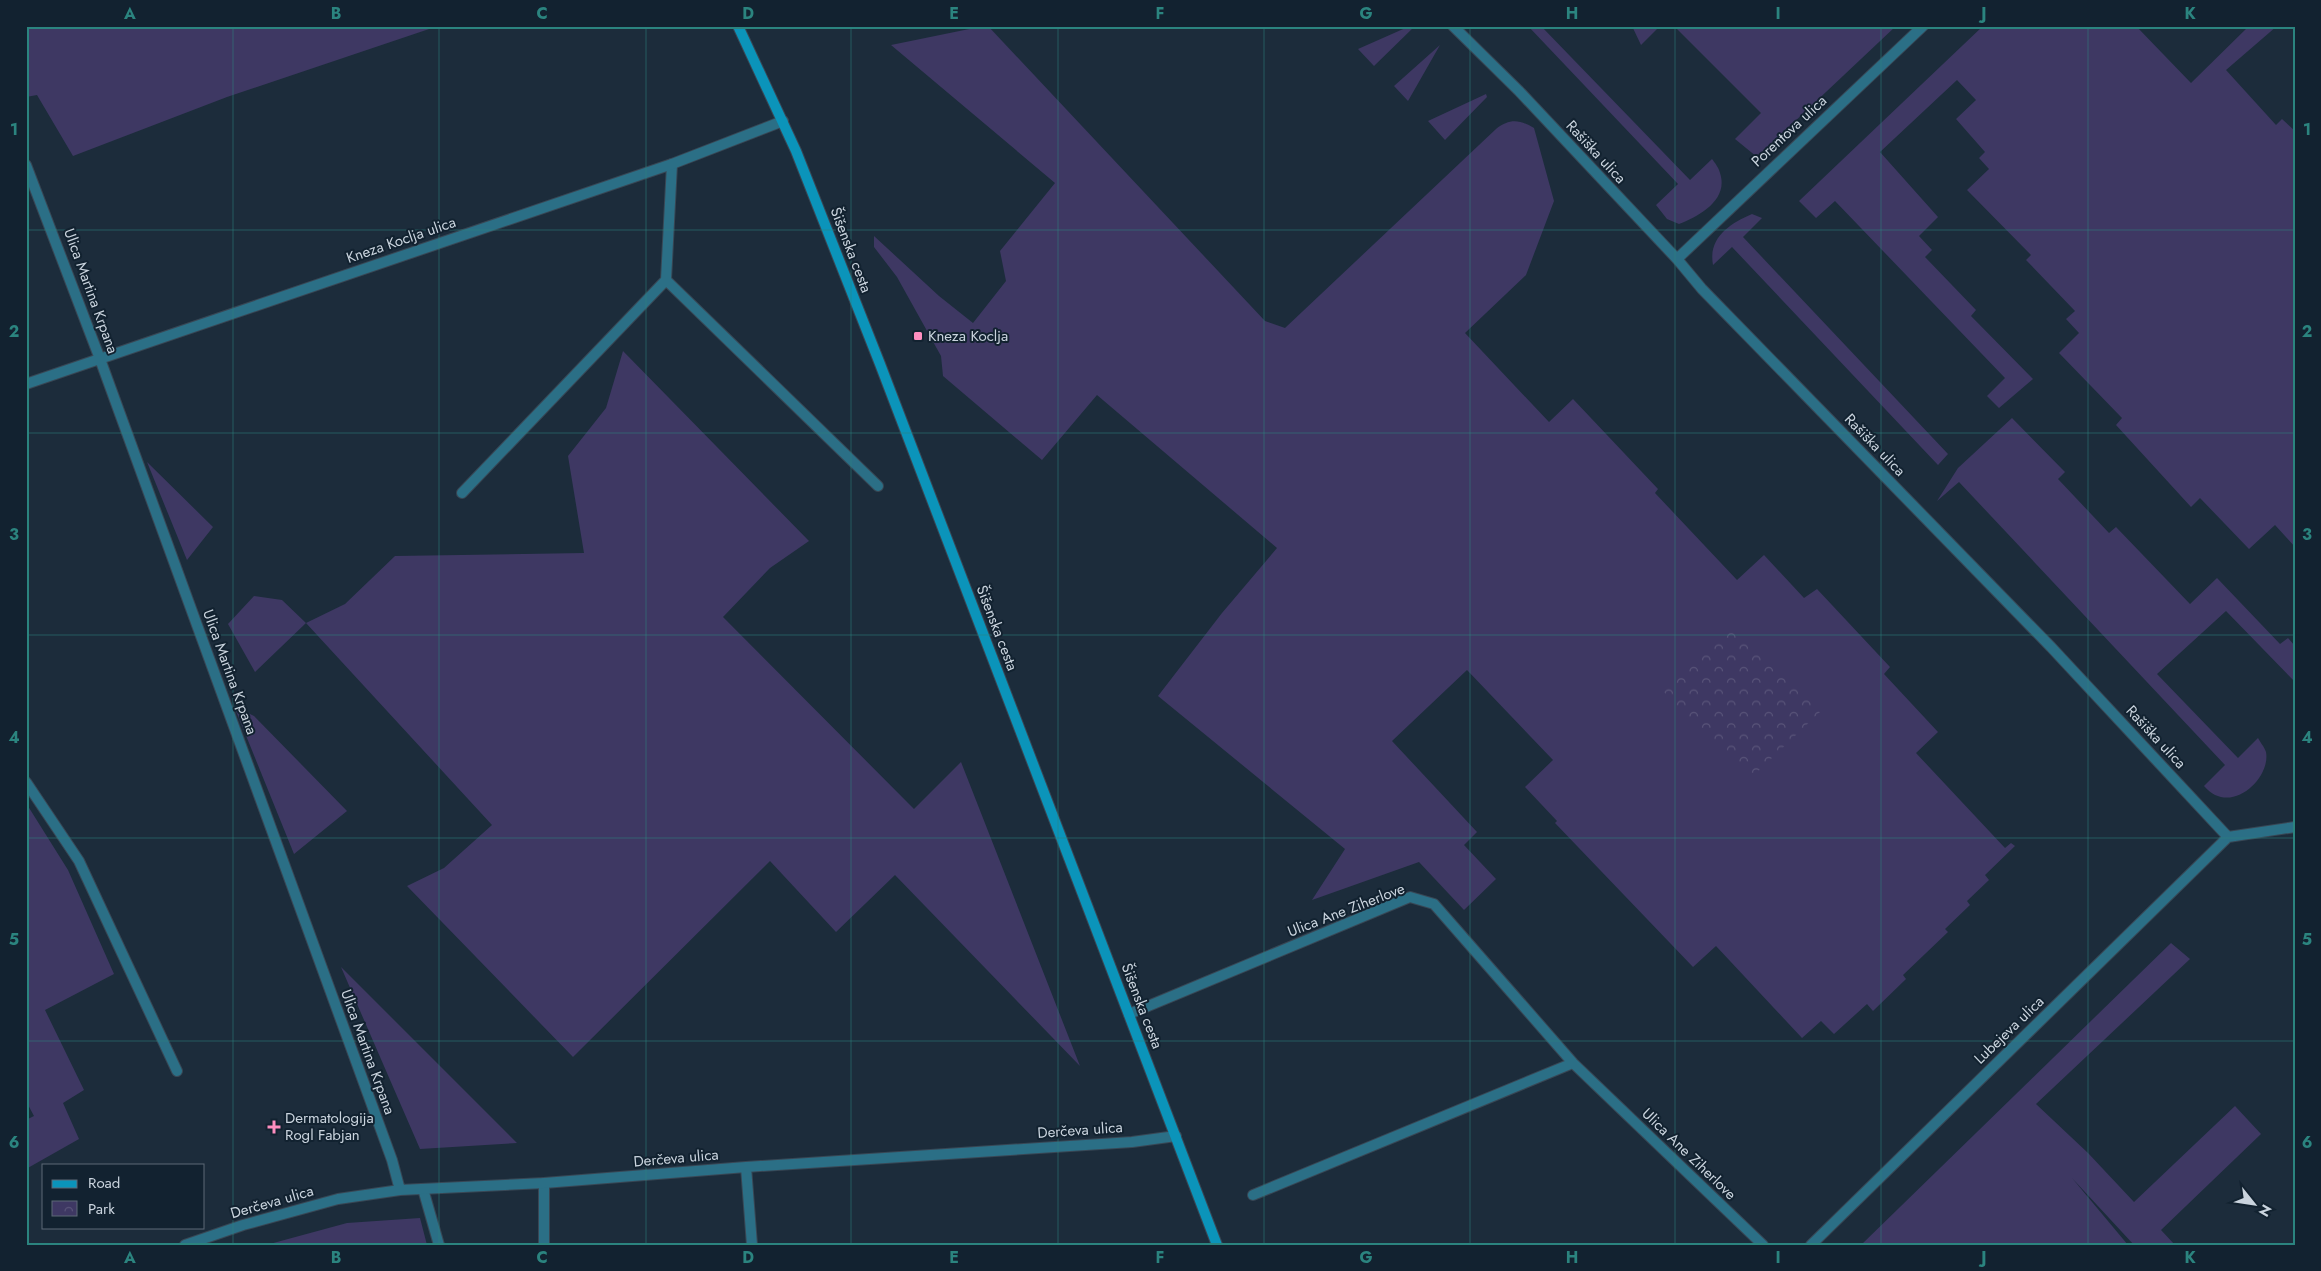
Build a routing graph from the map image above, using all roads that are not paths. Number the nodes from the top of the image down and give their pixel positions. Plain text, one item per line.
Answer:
1 (738, 26) edge
2 (1453, 26) edge
3 (1923, 26) edge
4 (783, 121) junction
5 (672, 164) junction
6 (26, 165) edge
7 (1677, 259) junction
8 (666, 280) junction
9 (100, 359) junction
10 (26, 384) edge
11 (878, 486) dead end
12 (462, 492) dead end
13 (26, 782) edge
14 (2295, 827) edge
15 (2228, 837) junction
16 (1129, 1014) junction
17 (1573, 1063) junction
18 (177, 1071) dead end
19 (1176, 1136) junction
20 (746, 1167) junction
21 (544, 1183) junction
22 (423, 1189) junction
23 (400, 1190) junction
24 (1252, 1195) dead end
25 (185, 1245) edge
26 (439, 1245) edge
27 (544, 1245) edge
28 (752, 1245) edge
29 (1217, 1245) edge
30 (1763, 1245) edge
31 (1811, 1245) edge

1 - 4 main road, Šišenska cesta
2 - 7 street, Rašiška ulica
3 - 7 street, Porentova ulica
4 - 5 street, Kneza Koclja ulica
4 - 16 main road, Šišenska cesta
5 - 8 street
5 - 9 street, Kneza Koclja ulica
6 - 9 street, Ulica Martina Krpana
7 - 15 street, Rašiška ulica
8 - 11 street
8 - 12 street
9 - 10 street, Kneza Koclja ulica
9 - 23 street, Ulica Martina Krpana
13 - 18 street
14 - 15 street
15 - 31 street, Lubejeva ulica
16 - 17 street, Ulica Ane Ziherlove
16 - 19 main road, Šišenska cesta
17 - 24 street
17 - 30 street, Ulica Ane Ziherlove
19 - 20 street, Derčeva ulica
19 - 29 main road, Šišenska cesta
20 - 21 street, Derčeva ulica
20 - 28 street
21 - 22 street, Derčeva ulica
21 - 27 street
22 - 23 street, Derčeva ulica
22 - 26 street
23 - 25 street, Derčeva ulica

